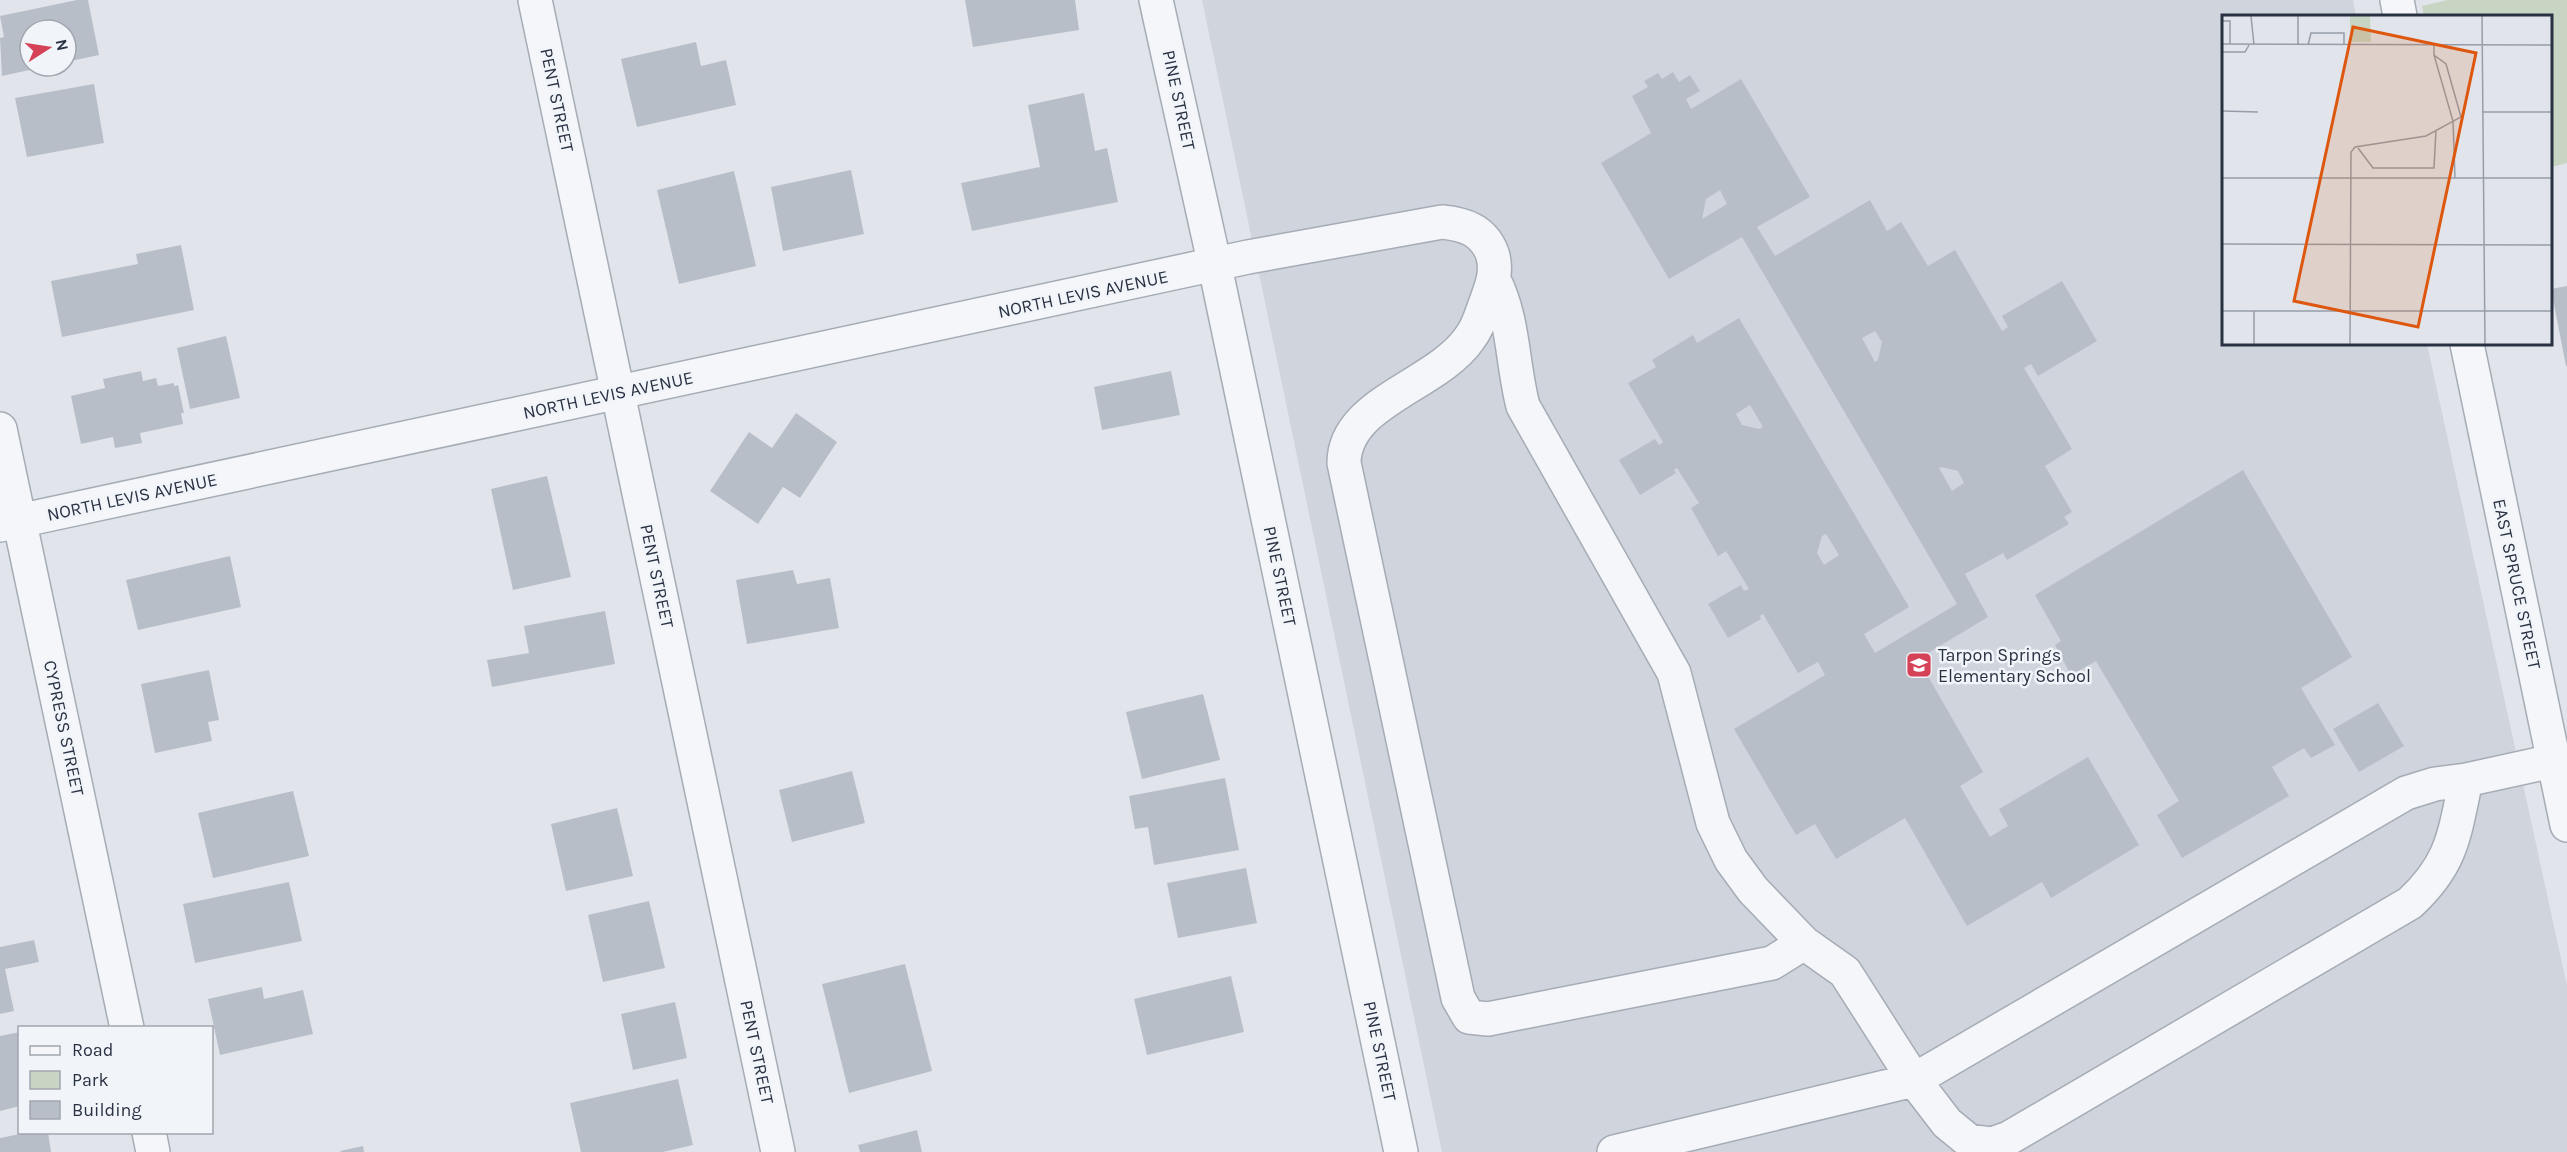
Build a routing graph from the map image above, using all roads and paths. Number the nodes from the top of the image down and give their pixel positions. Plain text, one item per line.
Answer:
1 (535, 0) edge
2 (1156, 0) edge
3 (2397, 0) edge
4 (2400, 15) edge
5 (1215, 266) junction
6 (1494, 280) junction
7 (2468, 345) edge
8 (619, 393) junction
9 (0, 429) edge
10 (10, 523) edge
11 (2553, 761) junction
12 (2466, 780) junction
13 (2567, 825) edge
14 (1804, 943) junction
15 (127, 1026) edge
16 (1914, 1080) junction
17 (149, 1134) edge
18 (153, 1152) edge
19 (778, 1152) edge
20 (1401, 1152) edge
21 (1614, 1152) edge

1 - 8 street, PENT STREET
2 - 5 street, PINE STREET
3 - 4 street
5 - 6 street, NORTH LEVIS AVENUE
5 - 8 street, NORTH LEVIS AVENUE
5 - 20 street, PINE STREET
6 - 14 street
6 - 14 street
7 - 11 street, EAST SPRUCE STREET
8 - 10 street, NORTH LEVIS AVENUE
8 - 19 street, PENT STREET
9 - 10 street, CYPRESS STREET
10 - 15 street, CYPRESS STREET
11 - 12 street
11 - 13 street, EAST SPRUCE STREET
12 - 16 street
12 - 16 street
14 - 16 street
16 - 21 street
17 - 18 street

